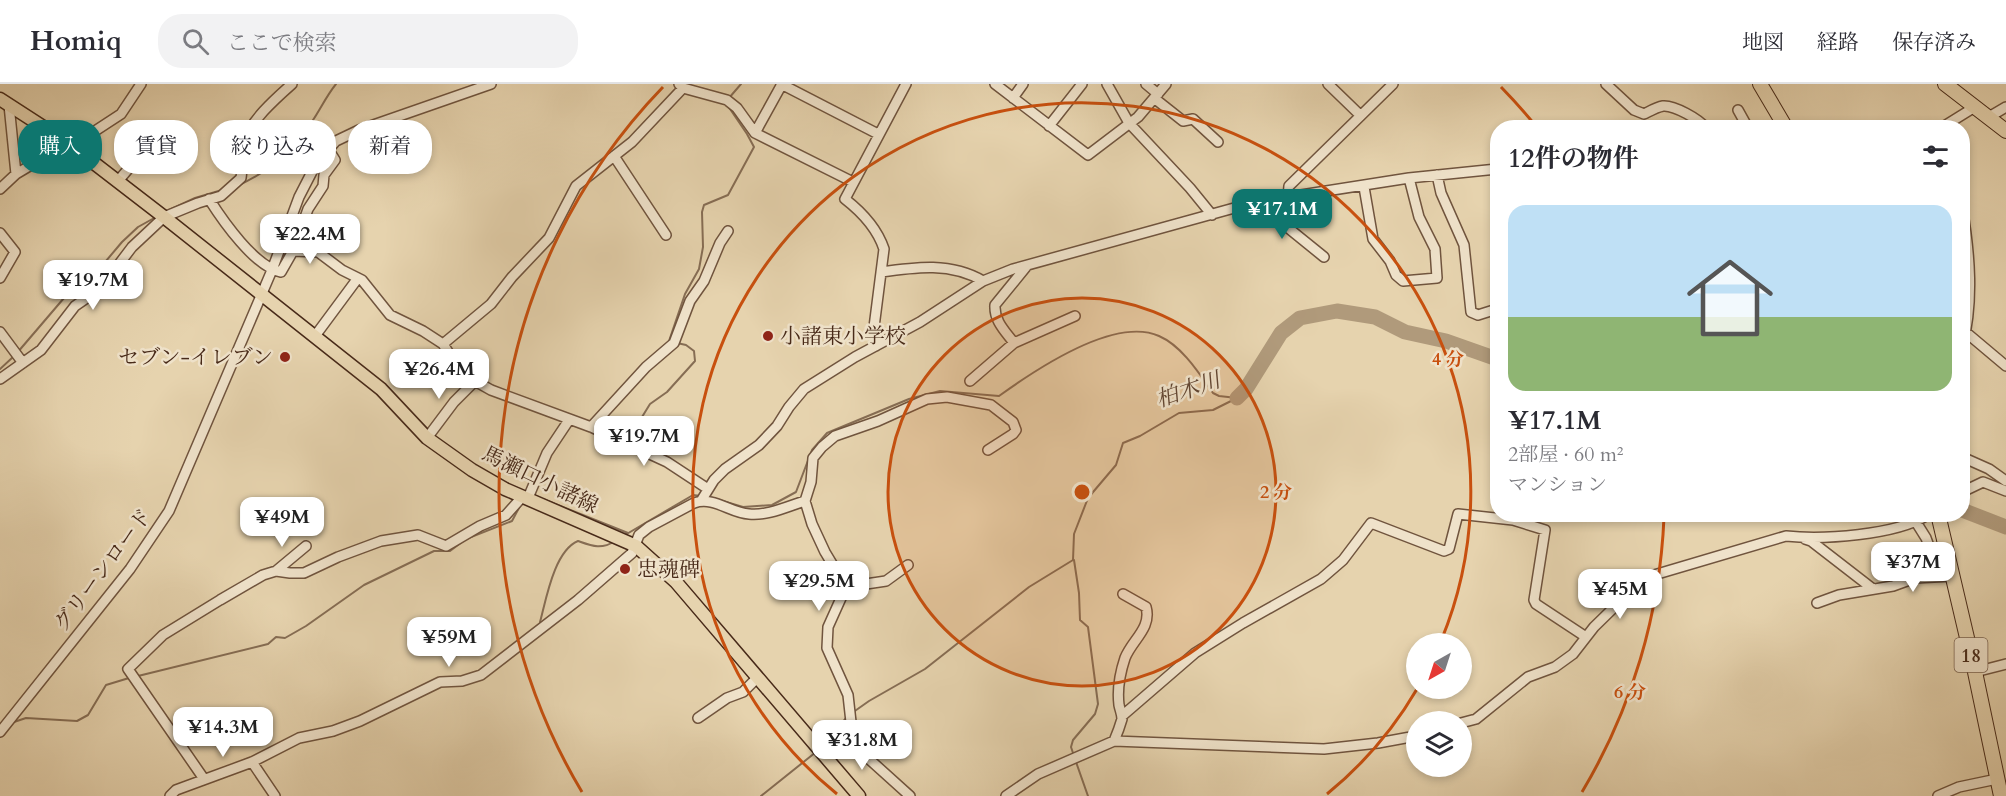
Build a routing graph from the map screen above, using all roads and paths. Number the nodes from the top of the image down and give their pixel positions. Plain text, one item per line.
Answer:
1 (141, 84) edge
2 (292, 84) edge
3 (491, 84) edge
4 (781, 84) edge
5 (994, 84) edge
6 (1023, 84) edge
7 (1082, 84) edge
8 (1107, 84) edge
9 (1146, 84) edge
10 (1166, 84) edge
11 (1328, 84) edge
12 (1393, 84) edge
13 (1606, 84) edge
14 (1760, 84) edge
15 (1945, 84) edge
16 (904, 85) edge
17 (681, 86) edge
18 (1156, 96) junction
19 (1013, 98) junction
20 (5, 102) edge
21 (1974, 106) junction
22 (2006, 107) edge
23 (1738, 110) dead end
24 (1360, 115) junction
25 (1989, 117) junction
26 (32, 120) edge
27 (1700, 120) edge
28 (1744, 120) edge
29 (1781, 120) edge
30 (1955, 120) edge
31 (1129, 123) junction
32 (1049, 126) junction
33 (102, 127) edge
34 (2006, 131) edge
35 (755, 133) junction
36 (878, 134) junction
37 (336, 141) edge
38 (1218, 142) dead end
39 (614, 156) junction
40 (102, 170) edge
41 (1490, 170) edge
42 (16, 174) joint
43 (123, 174) edge
44 (311, 174) edge
45 (325, 174) edge
46 (1437, 175) junction
47 (1409, 178) junction
48 (117, 181) junction
49 (853, 182) junction
50 (1365, 187) junction
51 (0, 189) edge
52 (1288, 196) junction
53 (209, 199) junction
54 (1256, 202) junction
55 (1212, 215) junction
56 (164, 217) junction
57 (728, 231) dead end
58 (0, 233) edge
59 (666, 235) dead end
60 (293, 251) junction
61 (1324, 257) dead end
62 (1026, 267) junction
63 (272, 270) junction
64 (881, 272) junction
65 (0, 278) edge
66 (358, 278) junction
67 (984, 281) junction
68 (261, 296) junction
69 (1490, 311) edge
70 (1075, 316) dead end
71 (0, 332) edge
72 (315, 336) junction
73 (1970, 336) edge
74 (1014, 343) junction
75 (443, 344) junction
76 (876, 346) junction
77 (23, 363) junction
78 (2006, 366) edge
79 (0, 379) edge
80 (475, 381) junction
81 (970, 381) dead end
82 (569, 420) junction
83 (591, 427) junction
84 (427, 438) junction
85 (988, 450) dead end
86 (1970, 461) edge
87 (2006, 481) edge
88 (1970, 488) edge
89 (708, 489) junction
90 (2006, 490) edge
91 (525, 497) junction
92 (701, 501) junction
93 (805, 501) junction
94 (1490, 517) edge
95 (1519, 522) edge
96 (1900, 522) edge
97 (1916, 522) edge
98 (1934, 522) edge
99 (1801, 538) junction
100 (306, 546) dead end
101 (636, 546) junction
102 (908, 565) dead end
103 (276, 571) junction
104 (1947, 576) junction
105 (846, 587) junction
106 (1873, 589) junction
107 (1123, 594) dead end
108 (1817, 603) dead end
109 (1586, 637) junction
110 (2006, 664) edge
111 (1975, 672) junction
112 (757, 678) junction
113 (1122, 716) junction
114 (698, 718) dead end
115 (1472, 720) edge
116 (0, 732) edge
117 (1406, 738) edge
118 (1114, 741) junction
119 (252, 762) junction
120 (204, 779) junction
121 (1997, 779) junction
122 (857, 795) edge
123 (170, 796) edge
124 (275, 796) edge
125 (910, 796) edge
126 (1006, 796) edge
127 (1938, 796) edge
128 (2001, 796) edge

1 - 33 street
2 - 53 street
3 - 37 street, グリーンロード
4 - 35 street
4 - 36 street
5 - 19 street
6 - 19 street
7 - 32 street
8 - 31 street
9 - 18 street
10 - 18 street
11 - 24 street
12 - 24 street
13 - 27 street
14 - 29 highway
15 - 21 highway
16 - 36 street
17 - 35 street
17 - 39 street
18 - 31 street
18 - 38 street
19 - 32 street
20 - 26 main road, 馬瀬口小諸線
20 - 42 street
21 - 25 highway
21 - 30 street
22 - 25 street
23 - 28 street
24 - 52 street
25 - 34 highway
31 - 32 street
31 - 55 street
35 - 49 street
36 - 49 street
39 - 59 street
39 - 75 street
40 - 48 main road, 馬瀬口小諸線
41 - 46 street
42 - 51 street
43 - 48 street
44 - 63 street, グリーンロード
45 - 60 street
46 - 47 street
46 - 69 street
47 - 50 street
47 - 50 street
48 - 56 main road, 馬瀬口小諸線
49 - 64 street
50 - 52 street
52 - 54 street
53 - 56 street
53 - 63 street
54 - 55 street
54 - 61 street
55 - 62 street
56 - 68 main road, 馬瀬口小諸線
56 - 77 street
57 - 83 street
58 - 65 street
60 - 63 street
60 - 66 street
62 - 67 street
62 - 74 street
63 - 68 street, グリーンロード
64 - 67 street
64 - 76 street
66 - 72 street
66 - 75 street
67 - 76 street
68 - 72 main road, 馬瀬口小諸線
68 - 116 street, グリーンロード
70 - 74 street
71 - 77 street
72 - 84 main road, 馬瀬口小諸線
73 - 78 street
74 - 81 street
75 - 80 street
76 - 89 street
77 - 79 street
80 - 82 street
80 - 84 street
82 - 83 street
82 - 91 street
83 - 89 street
84 - 91 main road, 馬瀬口小諸線
85 - 93 street
86 - 87 street
88 - 90 street
89 - 92 street
91 - 101 main road, 馬瀬口小諸線
91 - 103 street
92 - 93 street
92 - 101 street
93 - 105 street
94 - 113 street
95 - 109 street
96 - 99 street
97 - 104 street
98 - 104 highway, 18
99 - 106 street
99 - 109 street
100 - 103 street
101 - 112 main road, 馬瀬口小諸線
101 - 119 street
102 - 105 street
103 - 120 street
104 - 106 street
104 - 111 highway, 18
105 - 125 street
106 - 108 street
107 - 113 street
109 - 115 street
110 - 111 street
111 - 121 highway, 18
112 - 114 street
112 - 122 main road, 馬瀬口小諸線
113 - 118 street
117 - 118 street
118 - 126 street
119 - 120 street
119 - 124 street
120 - 123 street
121 - 127 street
121 - 128 highway, 18

